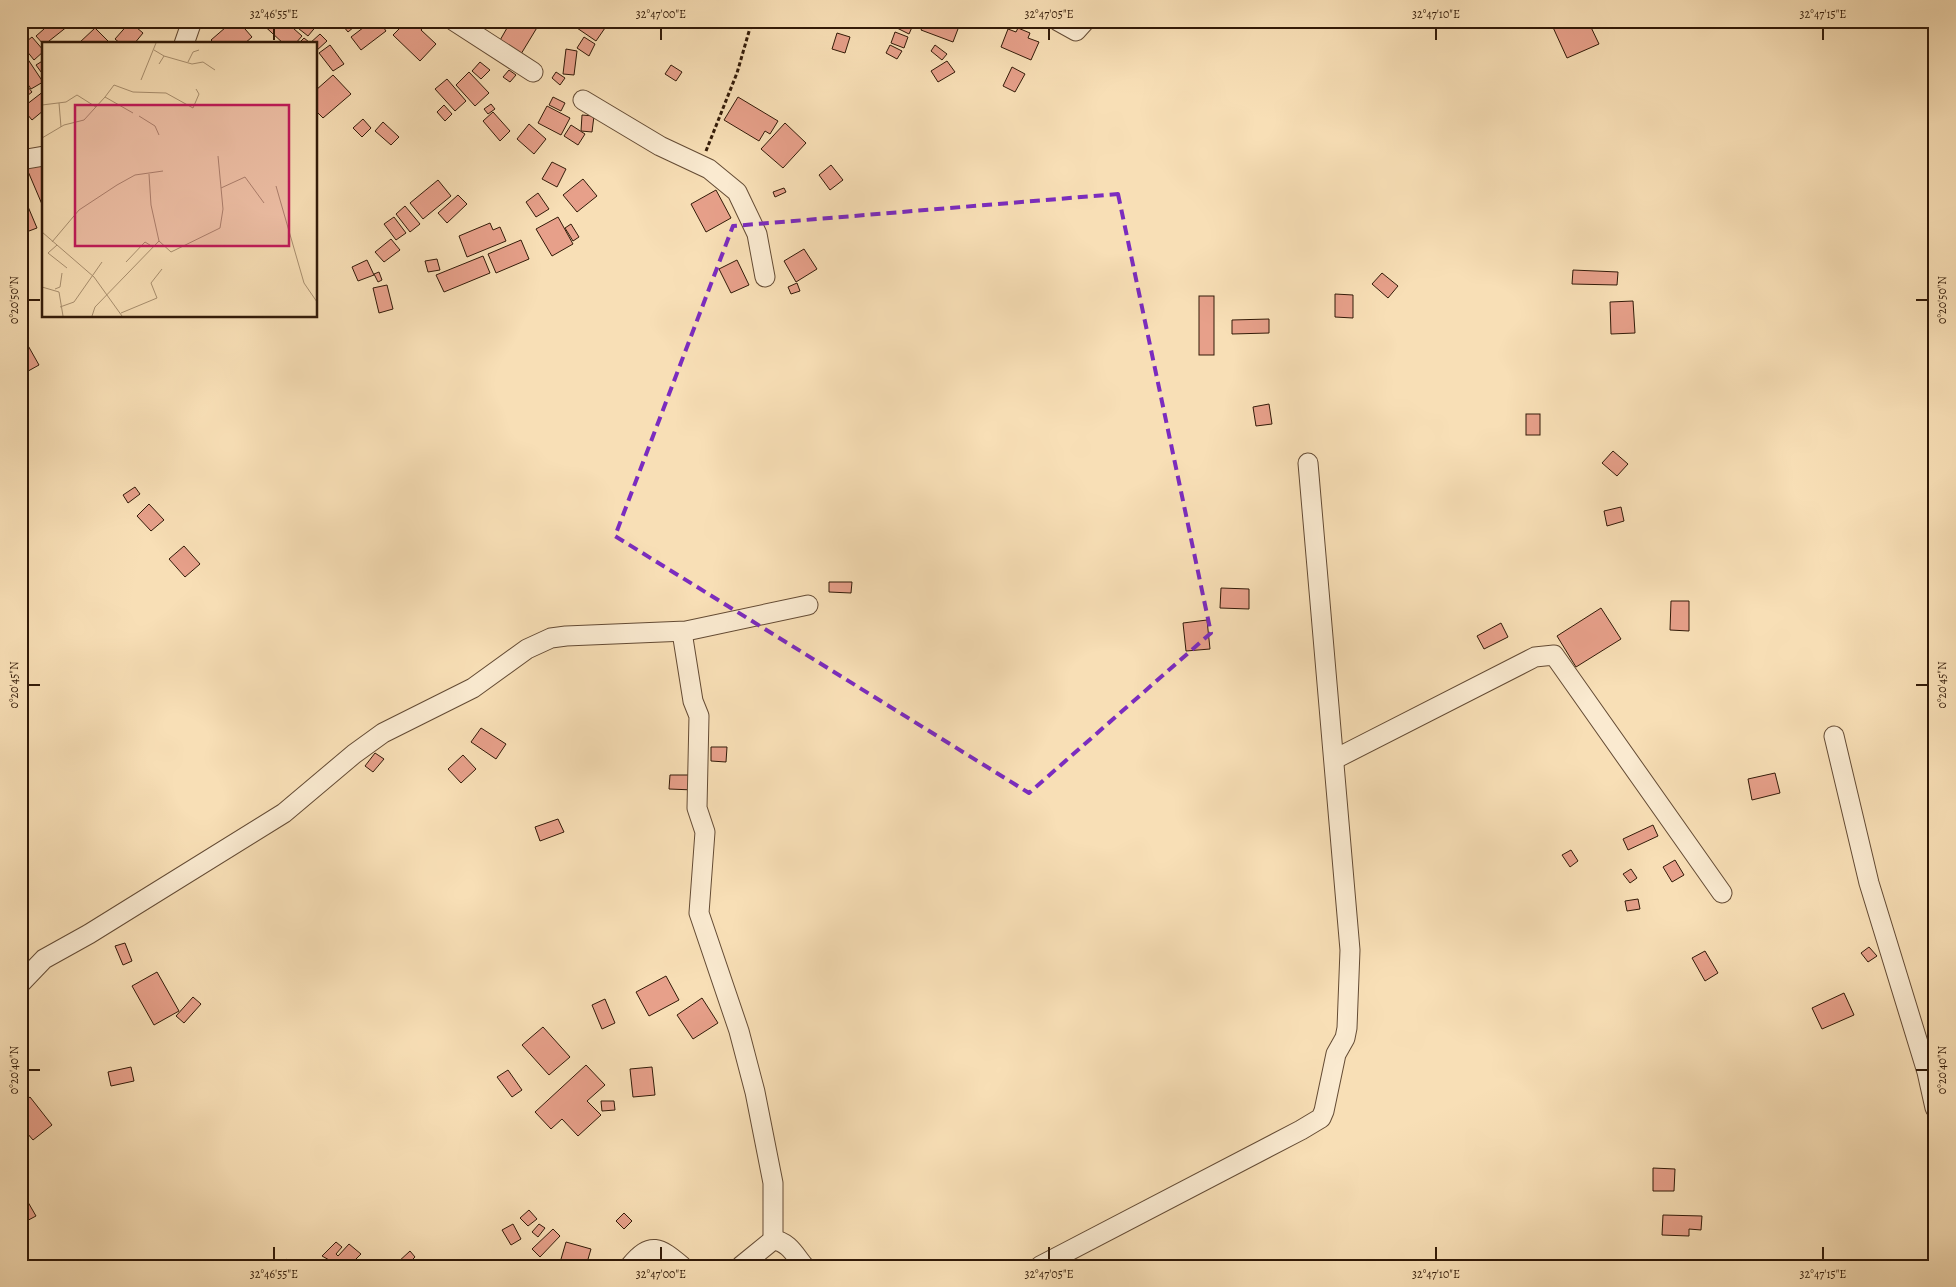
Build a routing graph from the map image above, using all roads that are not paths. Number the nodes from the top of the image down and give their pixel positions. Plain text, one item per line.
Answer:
1 (192, 21) edge
2 (454, 21) edge
3 (1058, 21) edge
4 (1085, 21) edge
5 (185, 42) edge
6 (533, 72) dead end
7 (583, 100) dead end
8 (42, 156) edge
9 (21, 160) edge
10 (765, 277) dead end
11 (1308, 463) dead end
12 (808, 604) dead end
13 (682, 632) junction
14 (1834, 736) dead end
15 (1335, 758) junction
16 (1722, 893) dead end
17 (21, 983) edge
18 (1935, 1108) edge
19 (773, 1240) junction
20 (630, 1266) edge
21 (682, 1266) edge
22 (741, 1266) edge
23 (804, 1266) edge
24 (1040, 1266) edge

1 - 5 street
2 - 6 street
3 - 4 street
7 - 10 street
8 - 9 street
11 - 15 street
12 - 13 street
13 - 17 street
13 - 19 street
14 - 18 street
15 - 16 street
15 - 24 street
19 - 22 street
19 - 23 street
20 - 21 street

